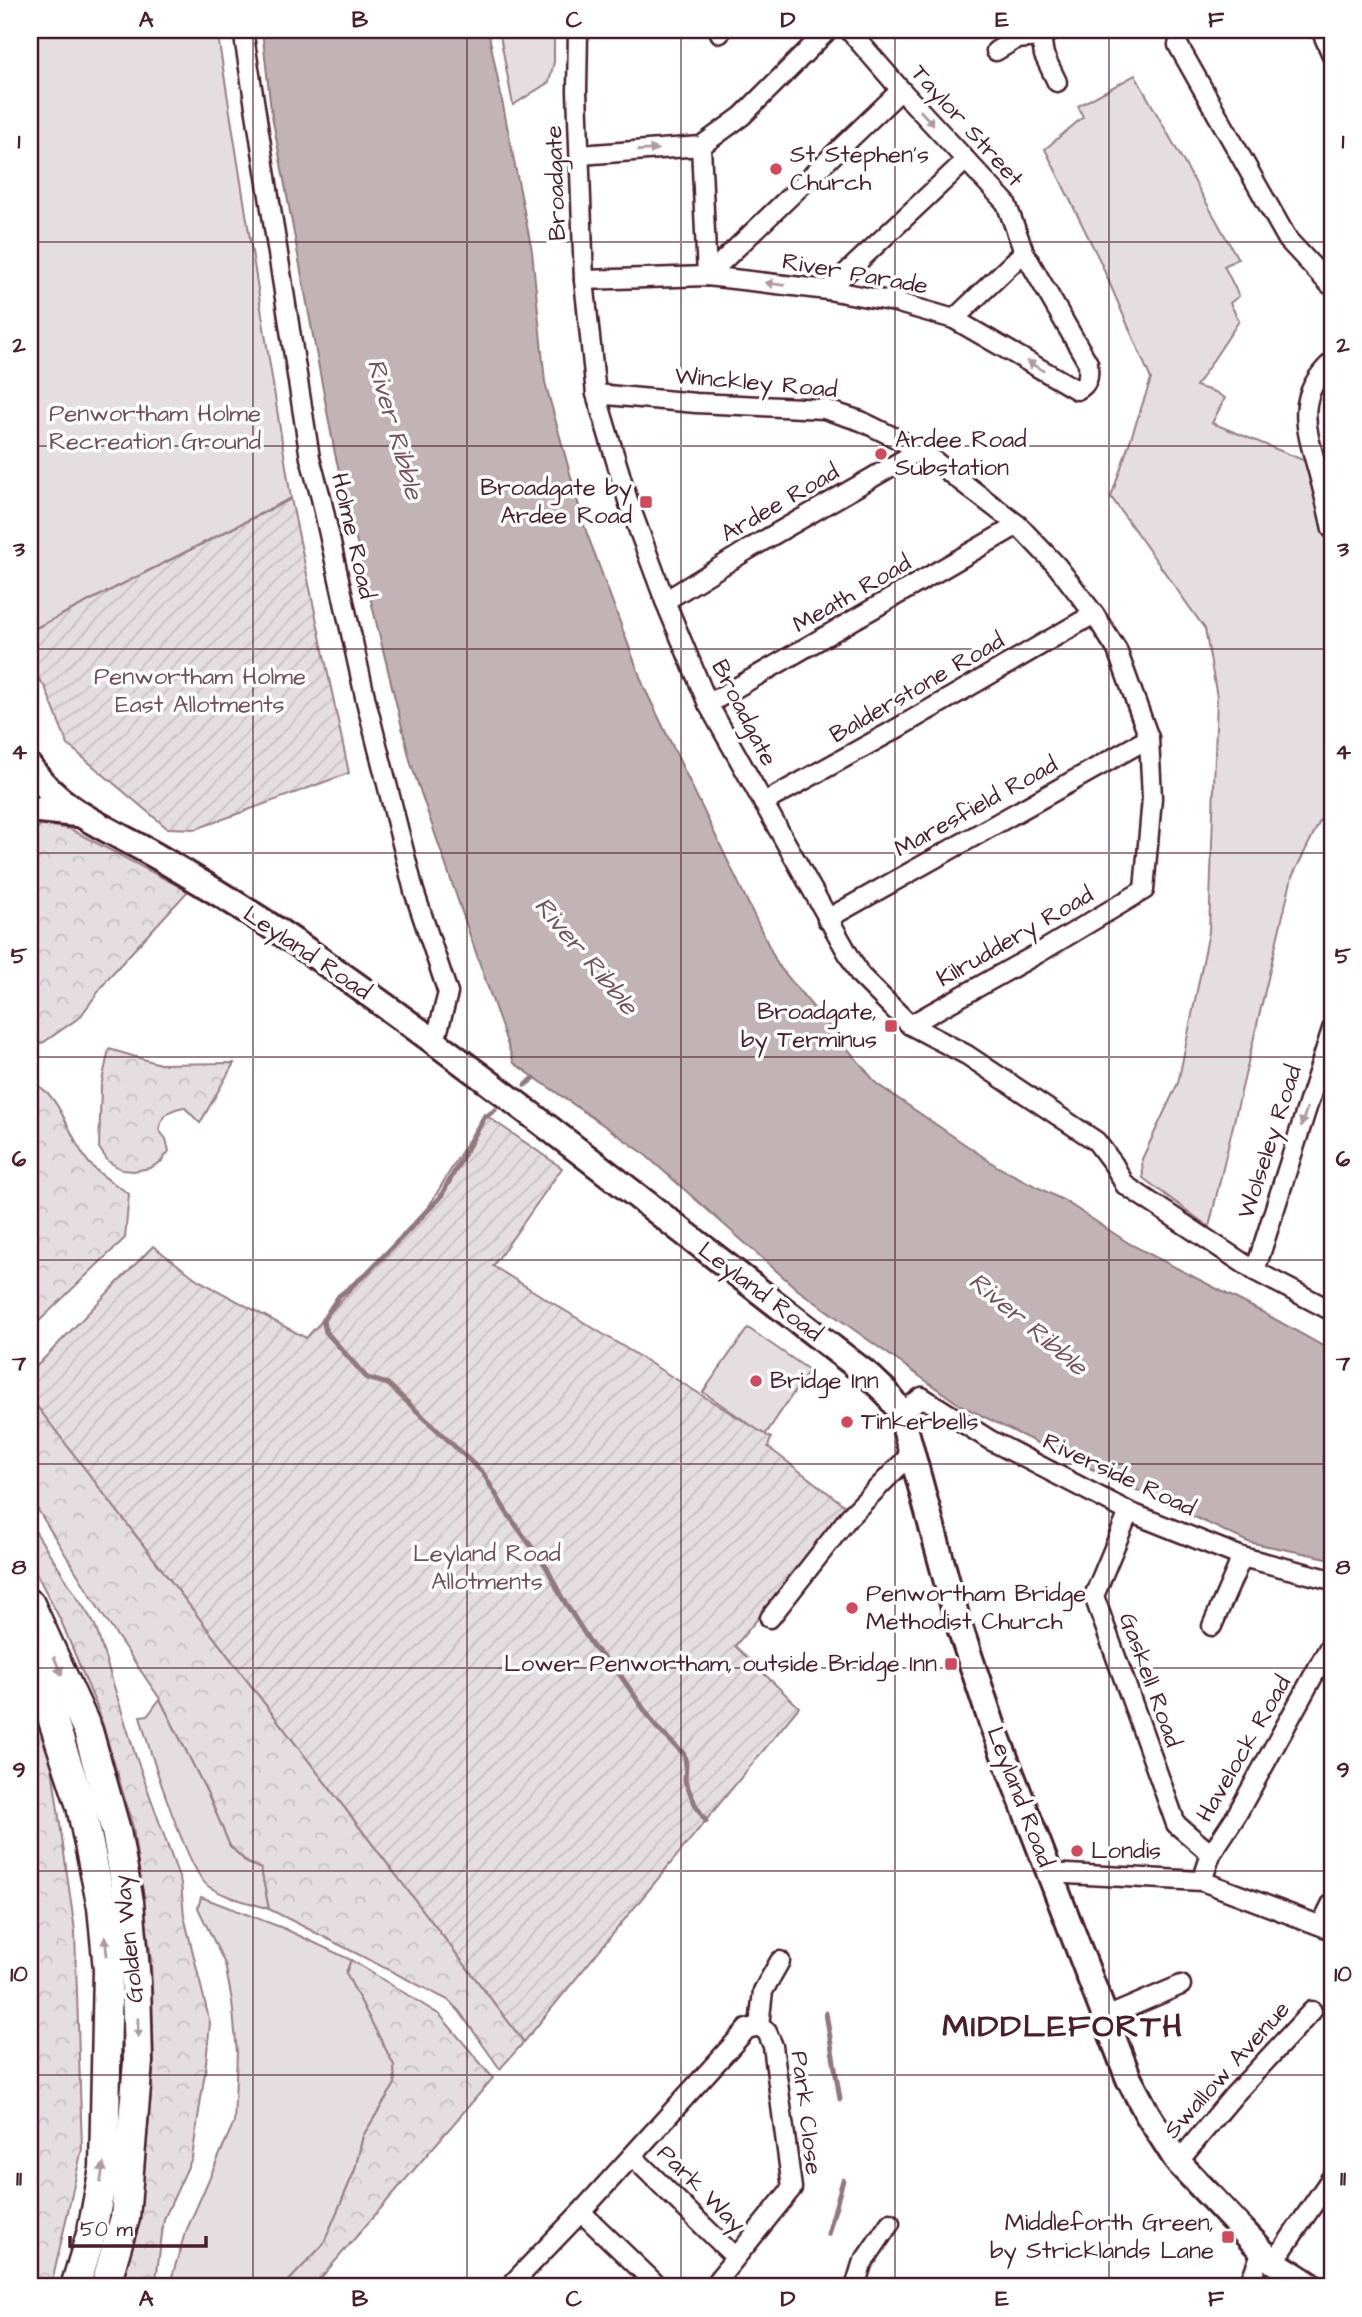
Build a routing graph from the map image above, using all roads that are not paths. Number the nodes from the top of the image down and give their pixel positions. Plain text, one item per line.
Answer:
1 (243, 30) edge
2 (578, 30) edge
3 (828, 30) edge
4 (850, 30) edge
5 (1321, 30) edge
6 (1047, 33) edge
7 (1178, 46) dead end
8 (996, 51) dead end
9 (1332, 55) edge
10 (1057, 82) dead end
11 (901, 90) junction
12 (701, 146) junction
13 (580, 155) junction
14 (966, 160) junction
15 (1024, 252) junction
16 (707, 276) junction
17 (584, 280) junction
18 (1331, 284) edge
19 (828, 290) junction
20 (954, 319) junction
21 (1332, 362) edge
22 (1089, 376) joint
23 (596, 394) junction
24 (920, 450) junction
25 (1018, 525) junction
26 (1332, 529) edge
27 (665, 601) junction
28 (1094, 614) junction
29 (708, 704) junction
30 (1149, 738) junction
31 (30, 767) edge
32 (763, 803) junction
33 (30, 810) edge
34 (76, 814) junction
35 (1144, 890) joint
36 (827, 919) junction
37 (911, 1025) junction
38 (1332, 1029) edge
39 (435, 1042) junction
40 (1255, 1271) junction
41 (1332, 1311) edge
42 (901, 1413) junction
43 (912, 1453) junction
44 (1129, 1512) junction
45 (1242, 1556) junction
46 (1332, 1580) edge
47 (30, 1604) edge
48 (770, 1618) dead end
49 (1212, 1626) dead end
50 (1332, 1642) edge
51 (30, 1658) edge
52 (1211, 1854) junction
53 (1048, 1873) junction
54 (1202, 1881) junction
55 (1332, 1903) edge
56 (1327, 1927) edge
57 (780, 1961) dead end
58 (1181, 1985) dead end
59 (1312, 2011) dead end
60 (1104, 2018) junction
61 (759, 2026) junction
62 (632, 2156) junction
63 (1178, 2162) junction
64 (1332, 2177) edge
65 (581, 2212) junction
66 (890, 2224) dead end
67 (735, 2257) junction
68 (1268, 2257) junction
69 (856, 2286) edge
70 (75, 2287) edge
71 (105, 2287) edge
72 (509, 2287) edge
73 (659, 2287) edge
74 (712, 2287) edge
75 (1248, 2287) edge
76 (1313, 2287) edge

1 - 39 street, Holme Road
2 - 13 street, Broadgate
3 - 12 street
4 - 11 street, Taylor Street
5 - 9 street
6 - 8 street
6 - 10 street
7 - 18 street
11 -> 14 street, Taylor Street
11 - 16 street
13 -> 12 street
12 - 16 street
13 - 17 street, Broadgate
14 - 15 street, Taylor Street
14 - 19 street
15 - 20 street
15 - 22 street, Taylor Street
16 - 17 street, River Parade
19 -> 16 street, River Parade
17 - 23 street, Broadgate
19 - 20 street, River Parade
22 -> 20 street, River Parade
21 - 26 street
23 - 24 street, Winckley Road
23 - 27 street, Broadgate
24 - 25 street, Winckley Road
24 - 27 street, Ardee Road
25 - 28 street, Winckley Road
25 - 29 street, Meath Road
27 - 29 street, Broadgate
28 - 30 street, Winckley Road
28 - 32 street, Balderstone Road
29 - 32 street, Broadgate
30 - 35 street, Winckley Road
30 - 36 street, Maresfield Road
31 - 34 main road, Leyland Road
32 - 36 street, Broadgate
33 - 34 main road, Leyland Road
34 - 39 main road, Leyland Road
35 - 37 street, Kilruddery Road
36 - 37 street, Broadgate
37 - 40 street, Broadgate
38 -> 40 street, Wolseley Road
39 - 42 main road, Leyland Road
40 - 41 street, Broadgate
42 - 43 main road, Leyland Road
42 - 44 street, Riverside Road
43 - 48 street
43 - 53 main road, Leyland Road
44 - 45 street, Riverside Road
44 - 52 street, Gaskell Road
45 - 46 street, Riverside Road
45 - 49 street
47 -> 71 highway, Golden Way
50 - 52 street, Havelock Road
70 -> 51 highway, Golden Way
52 - 54 street, Havelock Road
53 - 54 street
53 - 60 main road, Leyland Road
54 - 56 street
55 - 56 street
57 - 61 street
58 - 60 street
59 - 63 street, Swallow Avenue
60 - 63 main road, Leyland Road
61 - 62 street, Park Close
61 - 67 street, Park Close
62 - 65 street, Park Close
62 - 67 street, Park Way
63 - 68 main road, Leyland Road
64 - 68 street
65 - 72 street, Park Close
65 - 73 street
66 - 69 street
67 - 74 street, Park Close
68 - 75 street
68 - 76 main road, Leyland Road

